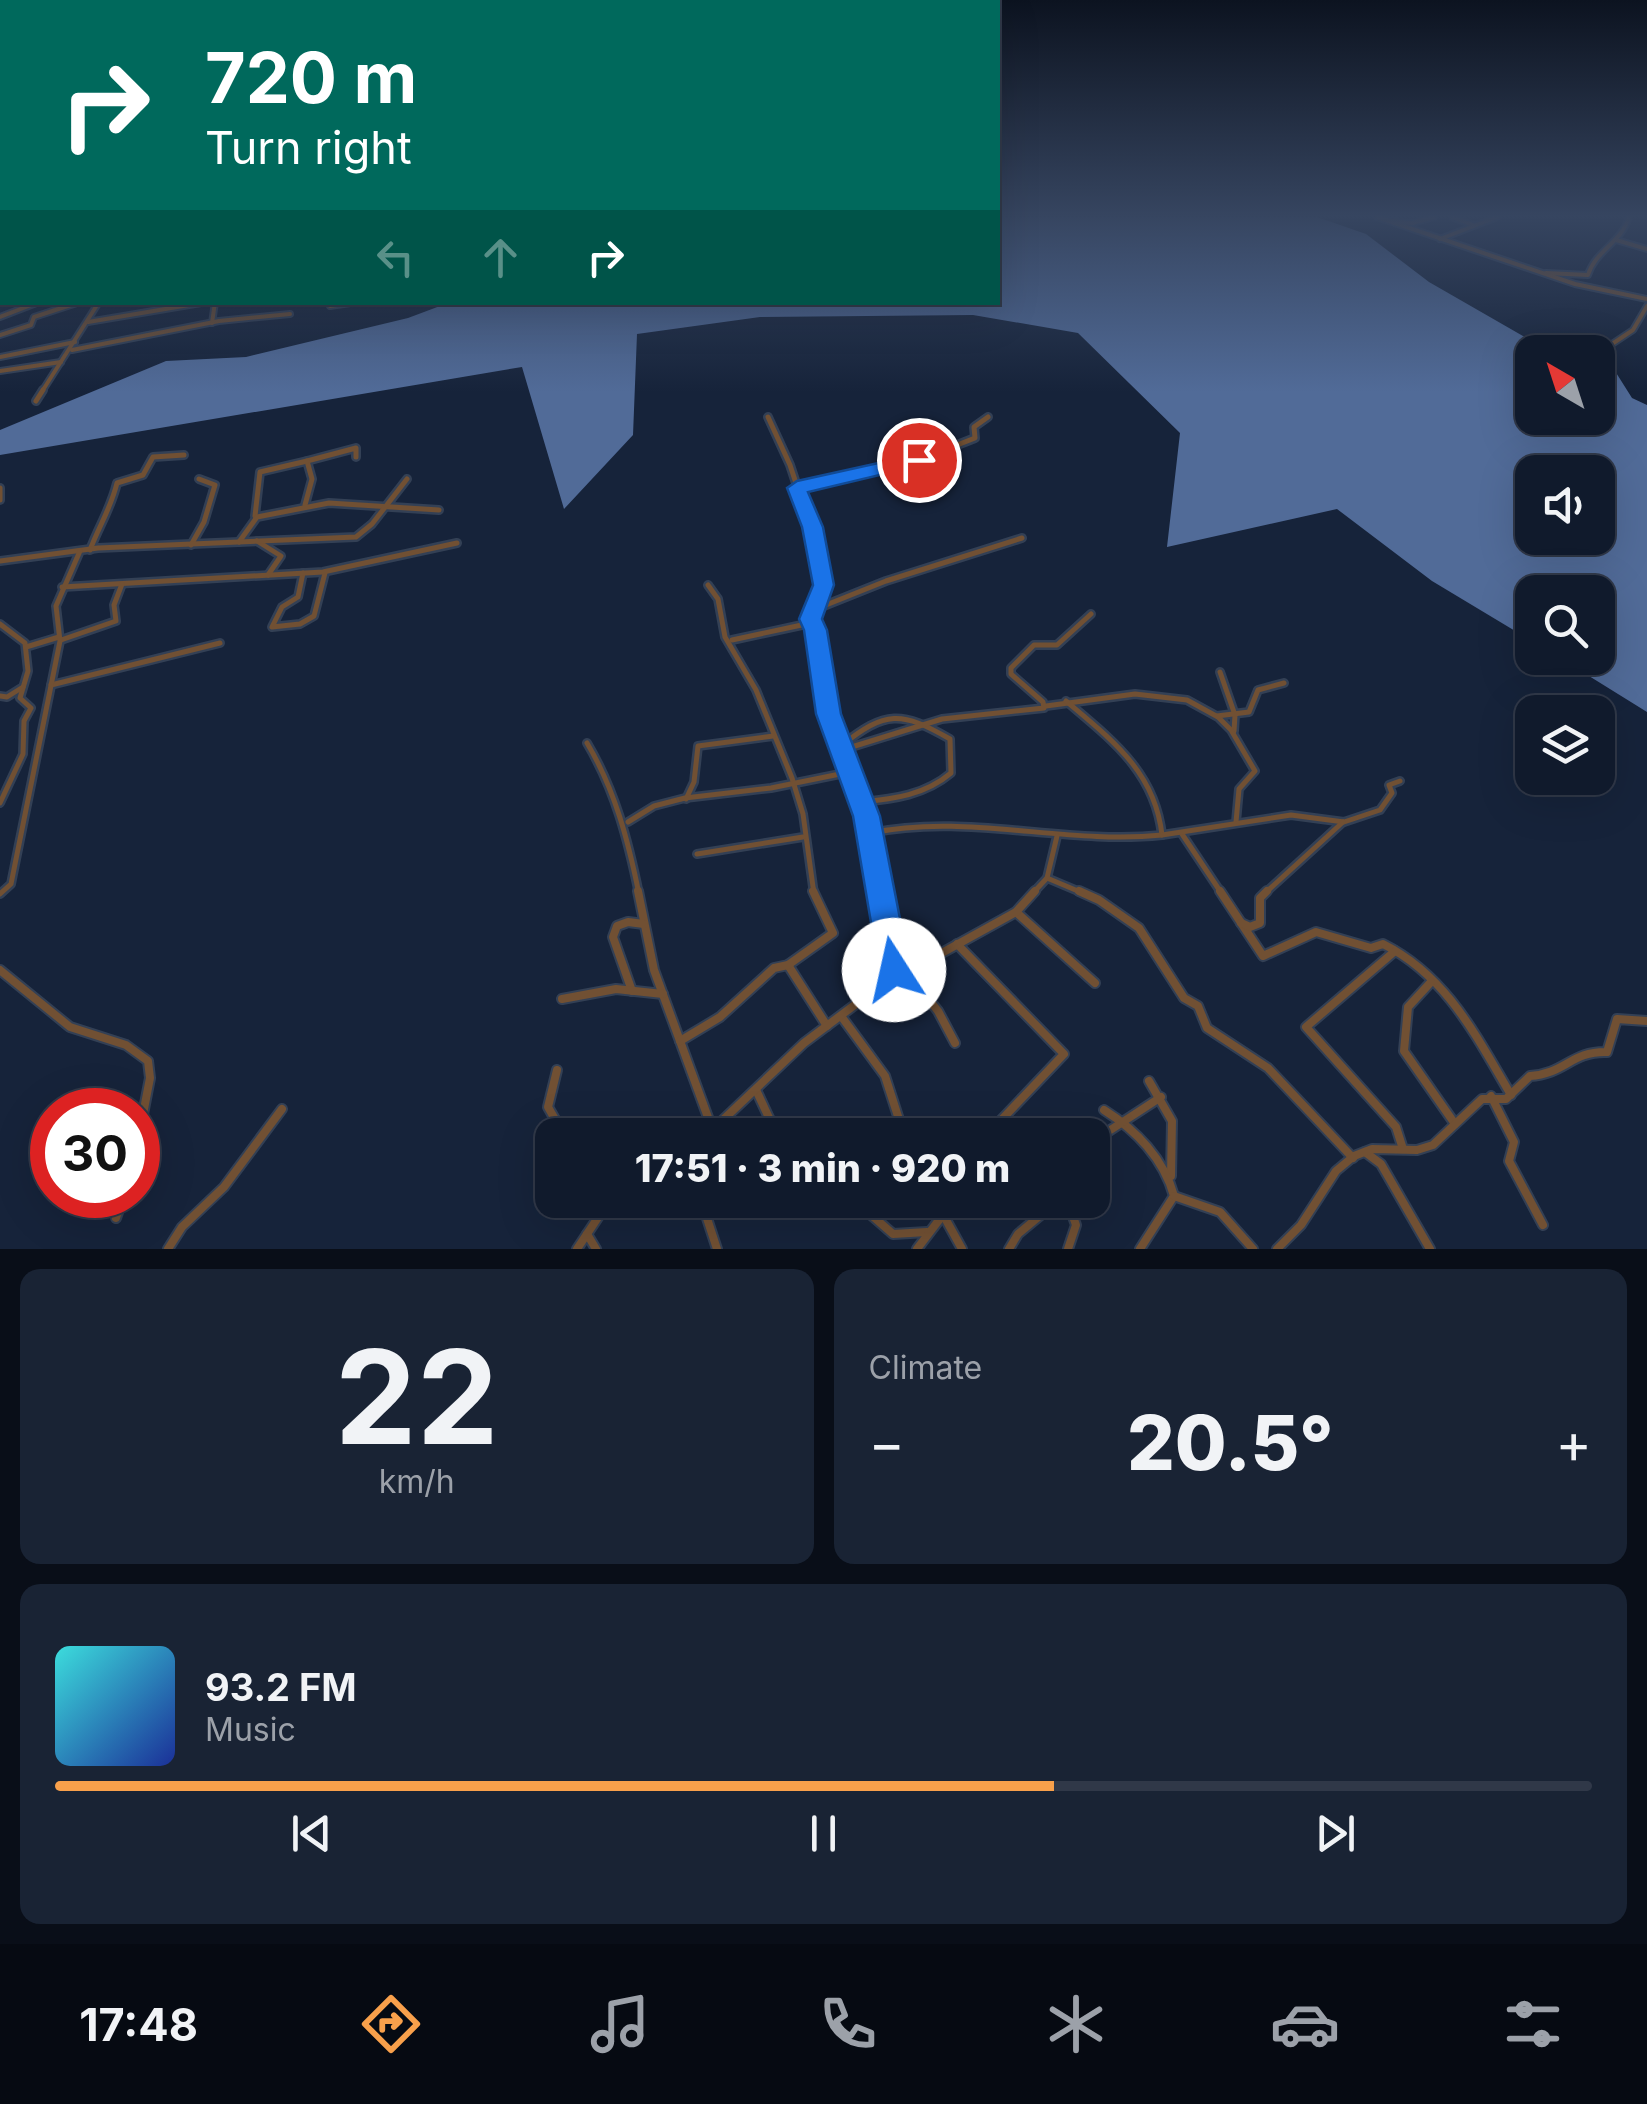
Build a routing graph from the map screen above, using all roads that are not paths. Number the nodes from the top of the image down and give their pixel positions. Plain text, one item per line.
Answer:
1 (1553, 275) edge
2 (1647, 303) edge
3 (32, 305) edge
4 (71, 305) edge
5 (97, 305) edge
6 (189, 305) edge
7 (215, 305) edge
8 (337, 305) edge
9 (330, 306) dead end
10 (290, 314) dead end
11 (0, 317) edge
12 (88, 322) junction
13 (212, 322) junction
14 (0, 335) edge
15 (76, 342) junction
16 (1615, 342) edge
17 (72, 350) junction
18 (0, 357) edge
19 (63, 362) junction
20 (0, 371) edge
21 (36, 401) dead end
22 (768, 417) dead end
23 (988, 417) dead end
24 (184, 455) dead end
25 (356, 457) dead end
26 (307, 461) junction
27 (198, 479) dead end
28 (407, 479) dead end
29 (0, 488) edge
30 (797, 488) junction
31 (0, 500) edge
32 (305, 504) junction
33 (388, 506) junction
34 (439, 510) dead end
35 (254, 518) junction
36 (1022, 538) dead end
37 (239, 542) junction
38 (256, 542) junction
39 (457, 542) dead end
40 (191, 544) junction
41 (90, 550) junction
42 (80, 551) junction
43 (0, 561) edge
44 (325, 572) junction
45 (303, 573) junction
46 (268, 574) junction
47 (122, 584) junction
48 (708, 585) dead end
49 (62, 587) junction
50 (816, 609) junction
51 (1091, 614) dead end
52 (810, 621) junction
53 (0, 624) edge
54 (59, 638) junction
55 (732, 640) junction
56 (220, 643) dead end
57 (26, 646) junction
58 (1220, 672) dead end
59 (1284, 682) dead end
60 (51, 685) junction
61 (23, 687) junction
62 (0, 696) edge
63 (1066, 701) junction
64 (1046, 706) junction
65 (1214, 715) junction
66 (1235, 715) junction
67 (924, 724) junction
68 (1233, 734) junction
69 (774, 736) junction
70 (587, 743) dead end
71 (842, 748) junction
72 (852, 777) junction
73 (1400, 781) dead end
74 (793, 784) junction
75 (686, 799) junction
76 (861, 802) junction
77 (0, 803) edge
78 (628, 822) dead end
79 (1236, 822) junction
80 (1344, 822) junction
81 (870, 833) junction
82 (1182, 834) junction
83 (1162, 835) junction
84 (1057, 836) junction
85 (803, 837) junction
86 (697, 854) dead end
87 (1047, 878) junction
88 (0, 894) edge
89 (1016, 912) junction
90 (1239, 921) junction
91 (645, 924) junction
92 (957, 944) junction
93 (1395, 951) junction
94 (788, 965) junction
95 (0, 970) edge
96 (894, 970) junction
97 (905, 970) junction
98 (1095, 982) dead end
99 (1431, 982) junction
100 (632, 991) junction
101 (663, 994) junction
102 (562, 999) dead end
103 (841, 1016) junction
104 (1647, 1021) edge
105 (827, 1026) junction
106 (680, 1041) junction
107 (956, 1042) dead end
108 (557, 1070) dead end
109 (1149, 1081) dead end
110 (148, 1088) edge
111 (756, 1092) junction
112 (1510, 1095) junction
113 (1491, 1096) junction
114 (1160, 1097) junction
115 (282, 1108) dead end
116 (1104, 1110) dead end
117 (554, 1118) edge
118 (705, 1118) edge
119 (727, 1118) edge
120 (769, 1118) edge
121 (898, 1118) edge
122 (1003, 1118) edge
123 (1125, 1123) junction
124 (1455, 1124) junction
125 (1110, 1132) edge
126 (1404, 1149) junction
127 (1362, 1151) junction
128 (1353, 1158) junction
129 (1171, 1179) junction
130 (1174, 1196) junction
131 (598, 1218) edge
132 (707, 1218) edge
133 (874, 1218) edge
134 (1037, 1218) edge
135 (1074, 1218) edge
136 (944, 1220) joint
137 (1543, 1225) dead end
138 (928, 1232) junction
139 (588, 1234) junction
140 (168, 1249) edge
141 (577, 1249) edge
142 (596, 1249) edge
143 (717, 1249) edge
144 (917, 1249) edge
145 (962, 1249) edge
146 (1009, 1249) edge
147 (1068, 1249) edge
148 (1140, 1249) edge
149 (1253, 1249) edge
150 (1278, 1249) edge
151 (1430, 1249) edge

1 - 2 street
2 - 16 street
3 - 11 street
4 - 14 street
5 - 12 street
6 - 12 street
7 - 13 street
8 - 9 street
10 - 13 street
12 - 15 street
13 - 17 street
15 - 17 street
15 - 18 street
17 - 19 street
19 - 20 street
19 - 21 street
22 - 30 street
23 - 30 street
24 - 41 street
25 - 26 street
26 - 32 street
26 - 35 street
27 - 40 street
28 - 33 street
29 - 31 street
30 - 50 street
32 - 33 street
32 - 35 street
33 - 34 street
33 - 38 street
35 - 37 street
36 - 50 street
37 - 38 street
37 - 40 street
38 - 46 street
39 - 44 street
40 - 41 street
41 - 42 street
42 - 43 street
42 - 49 street
44 - 45 street
44 - 45 street
45 - 46 street
46 - 47 street
47 - 49 street
47 - 54 street
48 - 55 street
49 - 54 street
50 - 52 street
51 - 64 street
52 - 55 street
52 - 71 street
53 - 57 street
54 - 57 street
54 - 60 street
55 - 69 street
56 - 60 street
57 - 61 street
58 - 66 street
59 - 66 street
60 - 88 street
61 - 62 street
61 - 77 street
63 - 64 street
63 - 65 street
63 - 83 street
64 - 67 street
65 - 66 street
65 - 68 street
66 - 68 street
67 - 71 street
67 - 71 street
67 - 76 street
68 - 79 street
69 - 74 street
69 - 75 street
70 - 91 street
71 - 72 street
72 - 74 street
72 - 76 street
73 - 80 street
74 - 75 street
74 - 85 street
75 - 78 street
76 - 81 street
79 - 80 street
79 - 82 street
80 - 90 street
81 - 84 street
81 - 96 street
82 - 83 street
82 - 90 street
83 - 84 street
84 - 87 street
85 - 86 street
85 - 94 street
87 - 89 street
87 - 128 street
89 - 92 street
89 - 98 street
90 - 93 street
91 - 100 street
91 - 101 street
92 - 97 street
92 - 122 street
93 - 99 street
93 - 126 street
94 - 105 street
94 - 106 street
95 - 110 street
96 - 97 street
96 - 103 street
97 - 107 street
99 - 112 street
99 - 124 street
100 - 101 street
100 - 102 street
101 - 106 street
103 - 105 street
103 - 121 street
104 - 112 street
105 - 111 street
106 - 118 street
108 - 117 street
109 - 114 street
111 - 119 street
111 - 120 street
112 - 113 street
113 - 124 street
113 - 137 street
114 - 123 street
114 - 129 street
115 - 140 street
116 - 123 street
123 - 125 street
123 - 129 street
124 - 126 street
126 - 127 street
127 - 128 street
127 - 151 street
128 - 150 street
129 - 130 street
130 - 148 street
130 - 149 street
131 - 139 street
132 - 143 street
133 - 138 street
134 - 146 street
135 - 147 street
136 - 138 street
136 - 145 street
138 - 144 street
139 - 141 street
139 - 142 street

